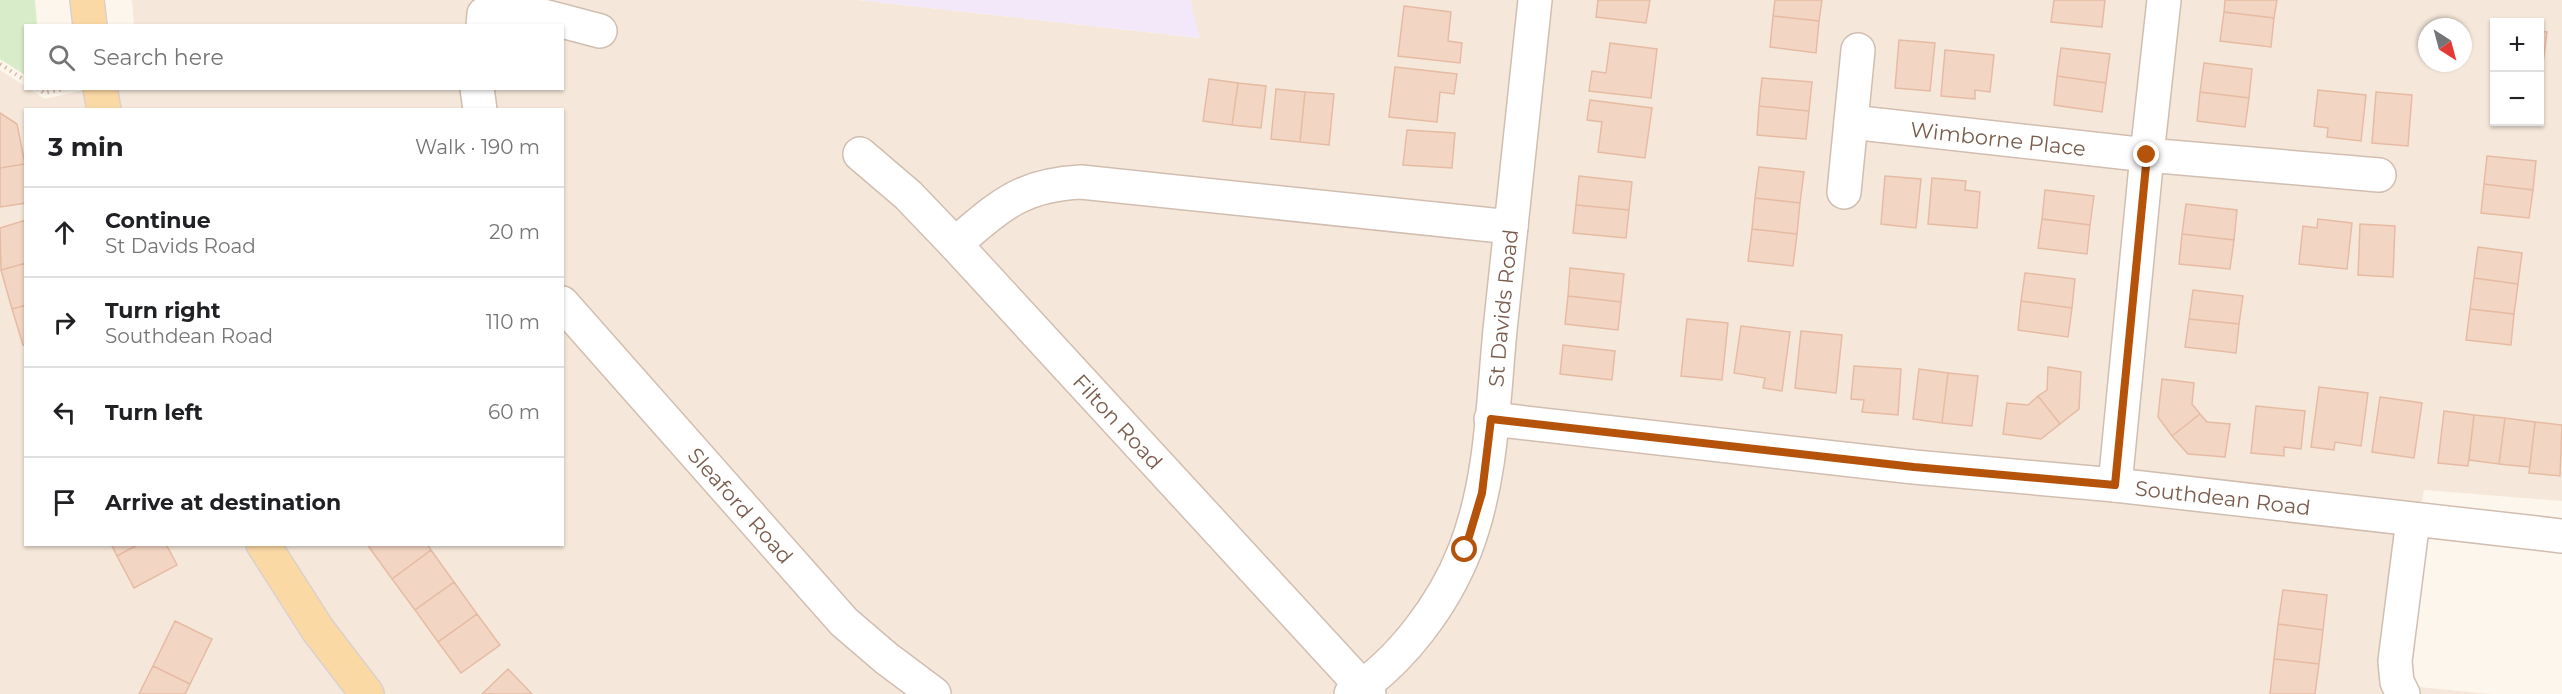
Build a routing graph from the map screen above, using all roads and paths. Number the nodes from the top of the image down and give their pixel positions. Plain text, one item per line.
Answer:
1 (87, 0) edge
2 (1535, 0) edge
3 (2164, 0) edge
4 (90, 24) edge
5 (483, 24) edge
6 (600, 31) dead end
7 (1858, 50) dead end
8 (0, 64) edge
9 (24, 80) edge
10 (40, 90) edge
11 (57, 90) edge
12 (99, 90) edge
13 (477, 90) edge
14 (104, 108) edge
15 (480, 108) edge
16 (1851, 122) junction
17 (860, 154) dead end
18 (2147, 155) junction
19 (2379, 176) dead end
20 (1844, 192) dead end
21 (1511, 227) junction
22 (955, 244) junction
23 (564, 305) edge
24 (1491, 419) junction
25 (2115, 485) junction
26 (2414, 520) junction
27 (2562, 536) edge
28 (264, 546) edge
29 (1361, 691) edge
30 (367, 694) edge
31 (934, 694) edge
32 (2403, 694) edge

1 - 4 main road
2 - 21 street, St Davids Road
3 - 18 street
5 - 6 street
7 - 16 street
8 - 9 path
10 - 11 path
12 - 14 main road
13 - 15 street
16 - 18 street, Wimborne Place
16 - 20 street
17 - 22 street, Filton Road
18 - 19 street, Wimborne Place
18 - 25 street
21 - 22 street
21 - 24 street, St Davids Road
22 - 29 street, Filton Road
23 - 31 street, Sleaford Road
24 - 25 street, Southdean Road
24 - 29 street, St Davids Road
25 - 26 street, Southdean Road
26 - 27 street, Southdean Road
26 - 32 street
28 - 30 main road

